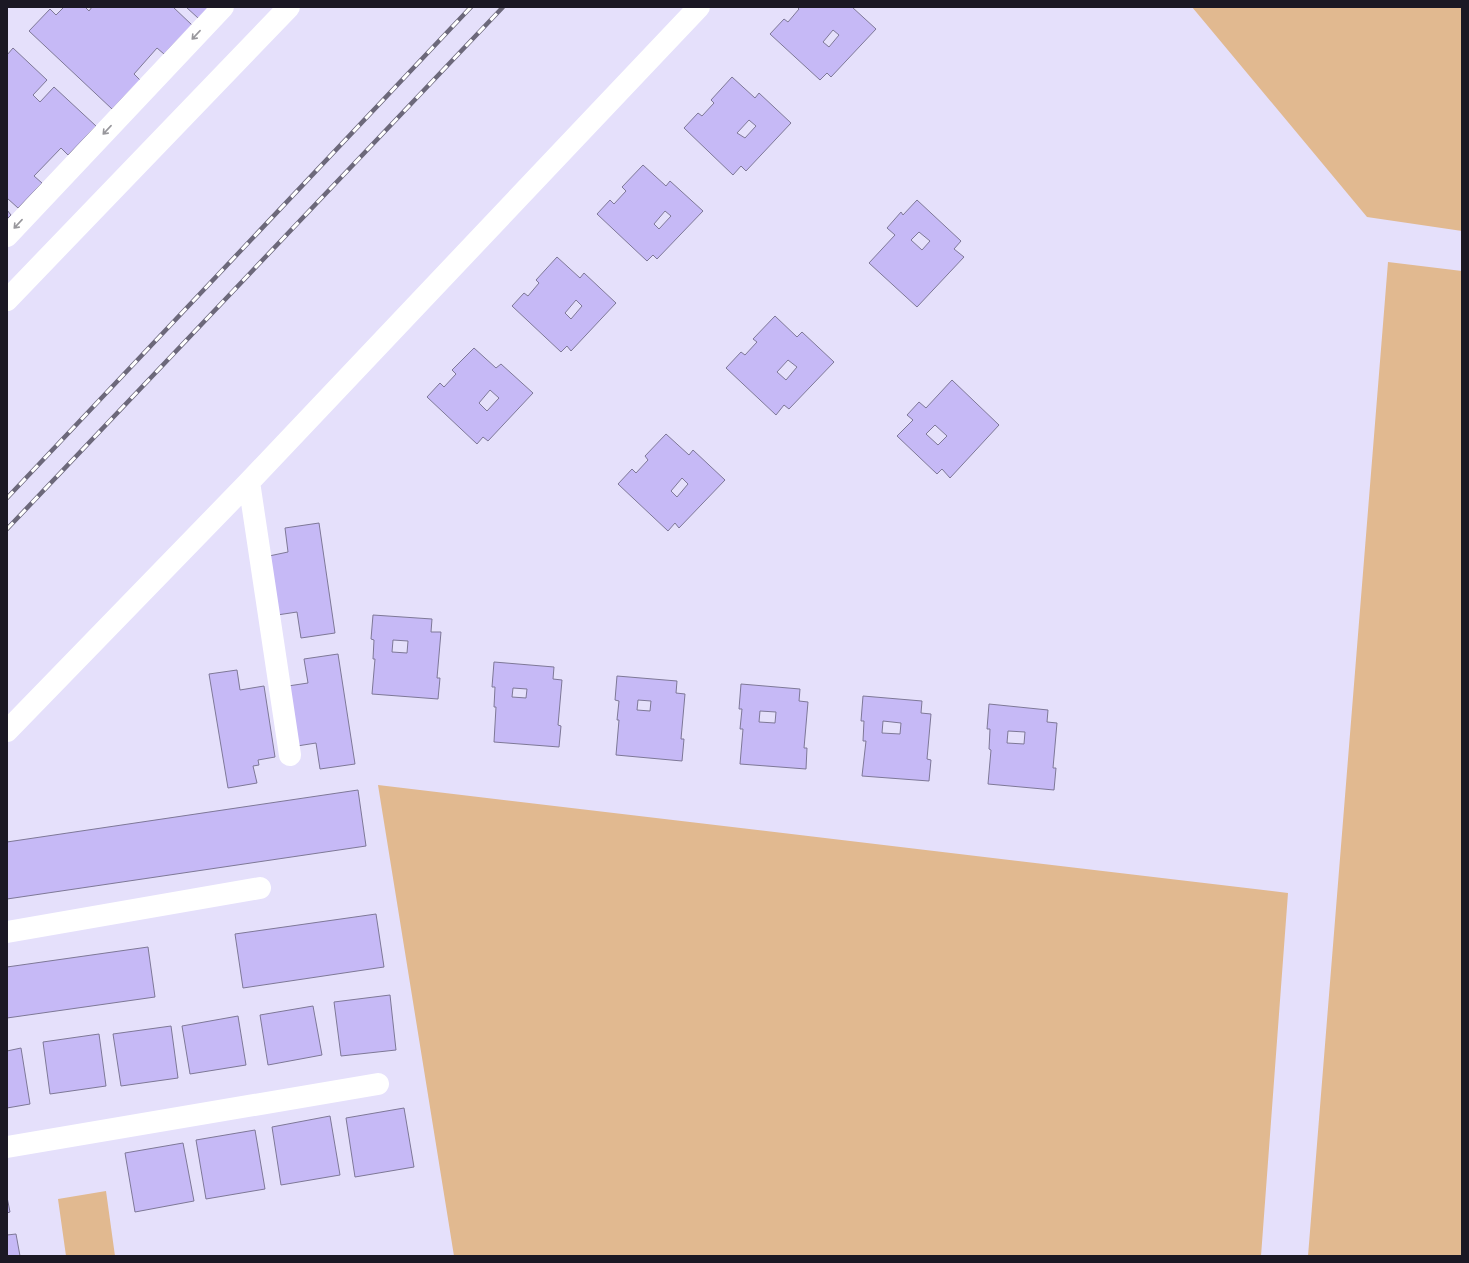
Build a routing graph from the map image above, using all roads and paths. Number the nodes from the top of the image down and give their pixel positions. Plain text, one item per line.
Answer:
1 (223, 7) edge
2 (289, 7) edge
3 (699, 7) edge
4 (7, 236) edge
5 (7, 300) edge
6 (249, 482) junction
7 (7, 731) edge
8 (290, 755) dead end
9 (260, 888) dead end
10 (7, 932) edge
11 (378, 1084) dead end
12 (7, 1147) edge

1 -> 4 street
2 - 5 street
3 - 6 street
6 - 7 street
6 - 8 street
9 - 10 street
11 - 12 street

